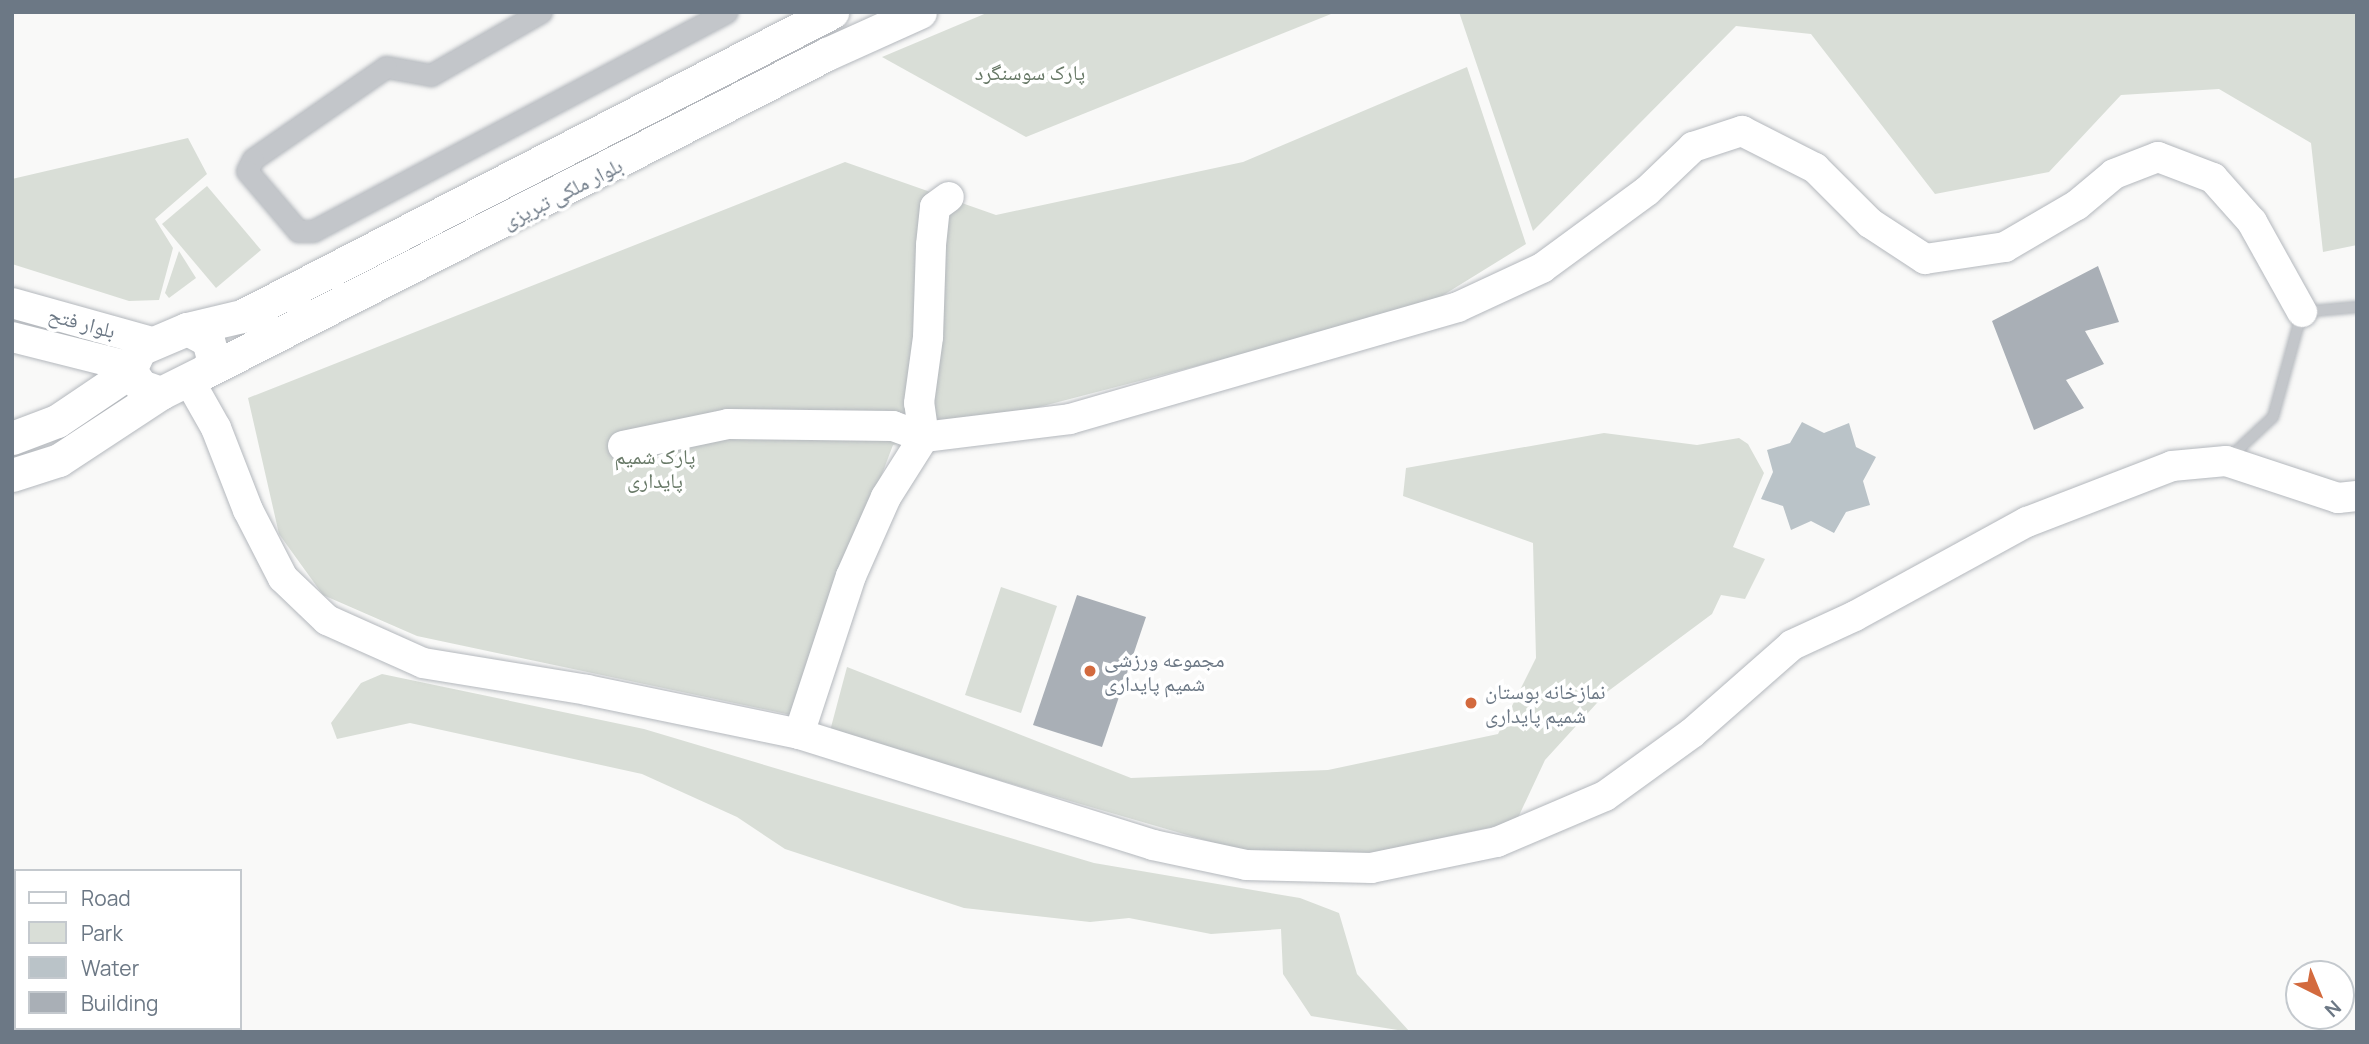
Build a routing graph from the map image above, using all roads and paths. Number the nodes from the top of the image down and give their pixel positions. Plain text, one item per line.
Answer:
1 (541, 12) edge
2 (832, 12) edge
3 (920, 12) edge
4 (722, 13) edge
5 (949, 197) dead end
6 (12, 303) edge
7 (2357, 307) edge
8 (2302, 312) junction
9 (187, 329) junction
10 (12, 337) edge
11 (152, 342) junction
12 (131, 369) junction
13 (185, 383) junction
14 (12, 438) edge
15 (924, 438) junction
16 (623, 446) dead end
17 (2226, 461) junction
18 (12, 475) edge
19 (2357, 496) edge
20 (799, 734) junction

1 - 4 street
2 - 9 main road, بلوار ملکى تبریزى
3 - 13 main road, بلوار ملکى تبریزى
5 - 15 street
6 - 11 street, بلوار فتح
7 - 8 lane
8 - 15 street
8 - 17 lane
9 - 11 main road, بلوار ملکى تبریزى
9 - 13 main road
10 - 12 street, بلوار فتح
11 - 12 main road
12 - 13 main road
12 - 14 main road
13 - 18 main road, بلوار ملکى تبریزى
13 - 20 street
15 - 16 street
15 - 20 street
17 - 19 street
17 - 20 street

